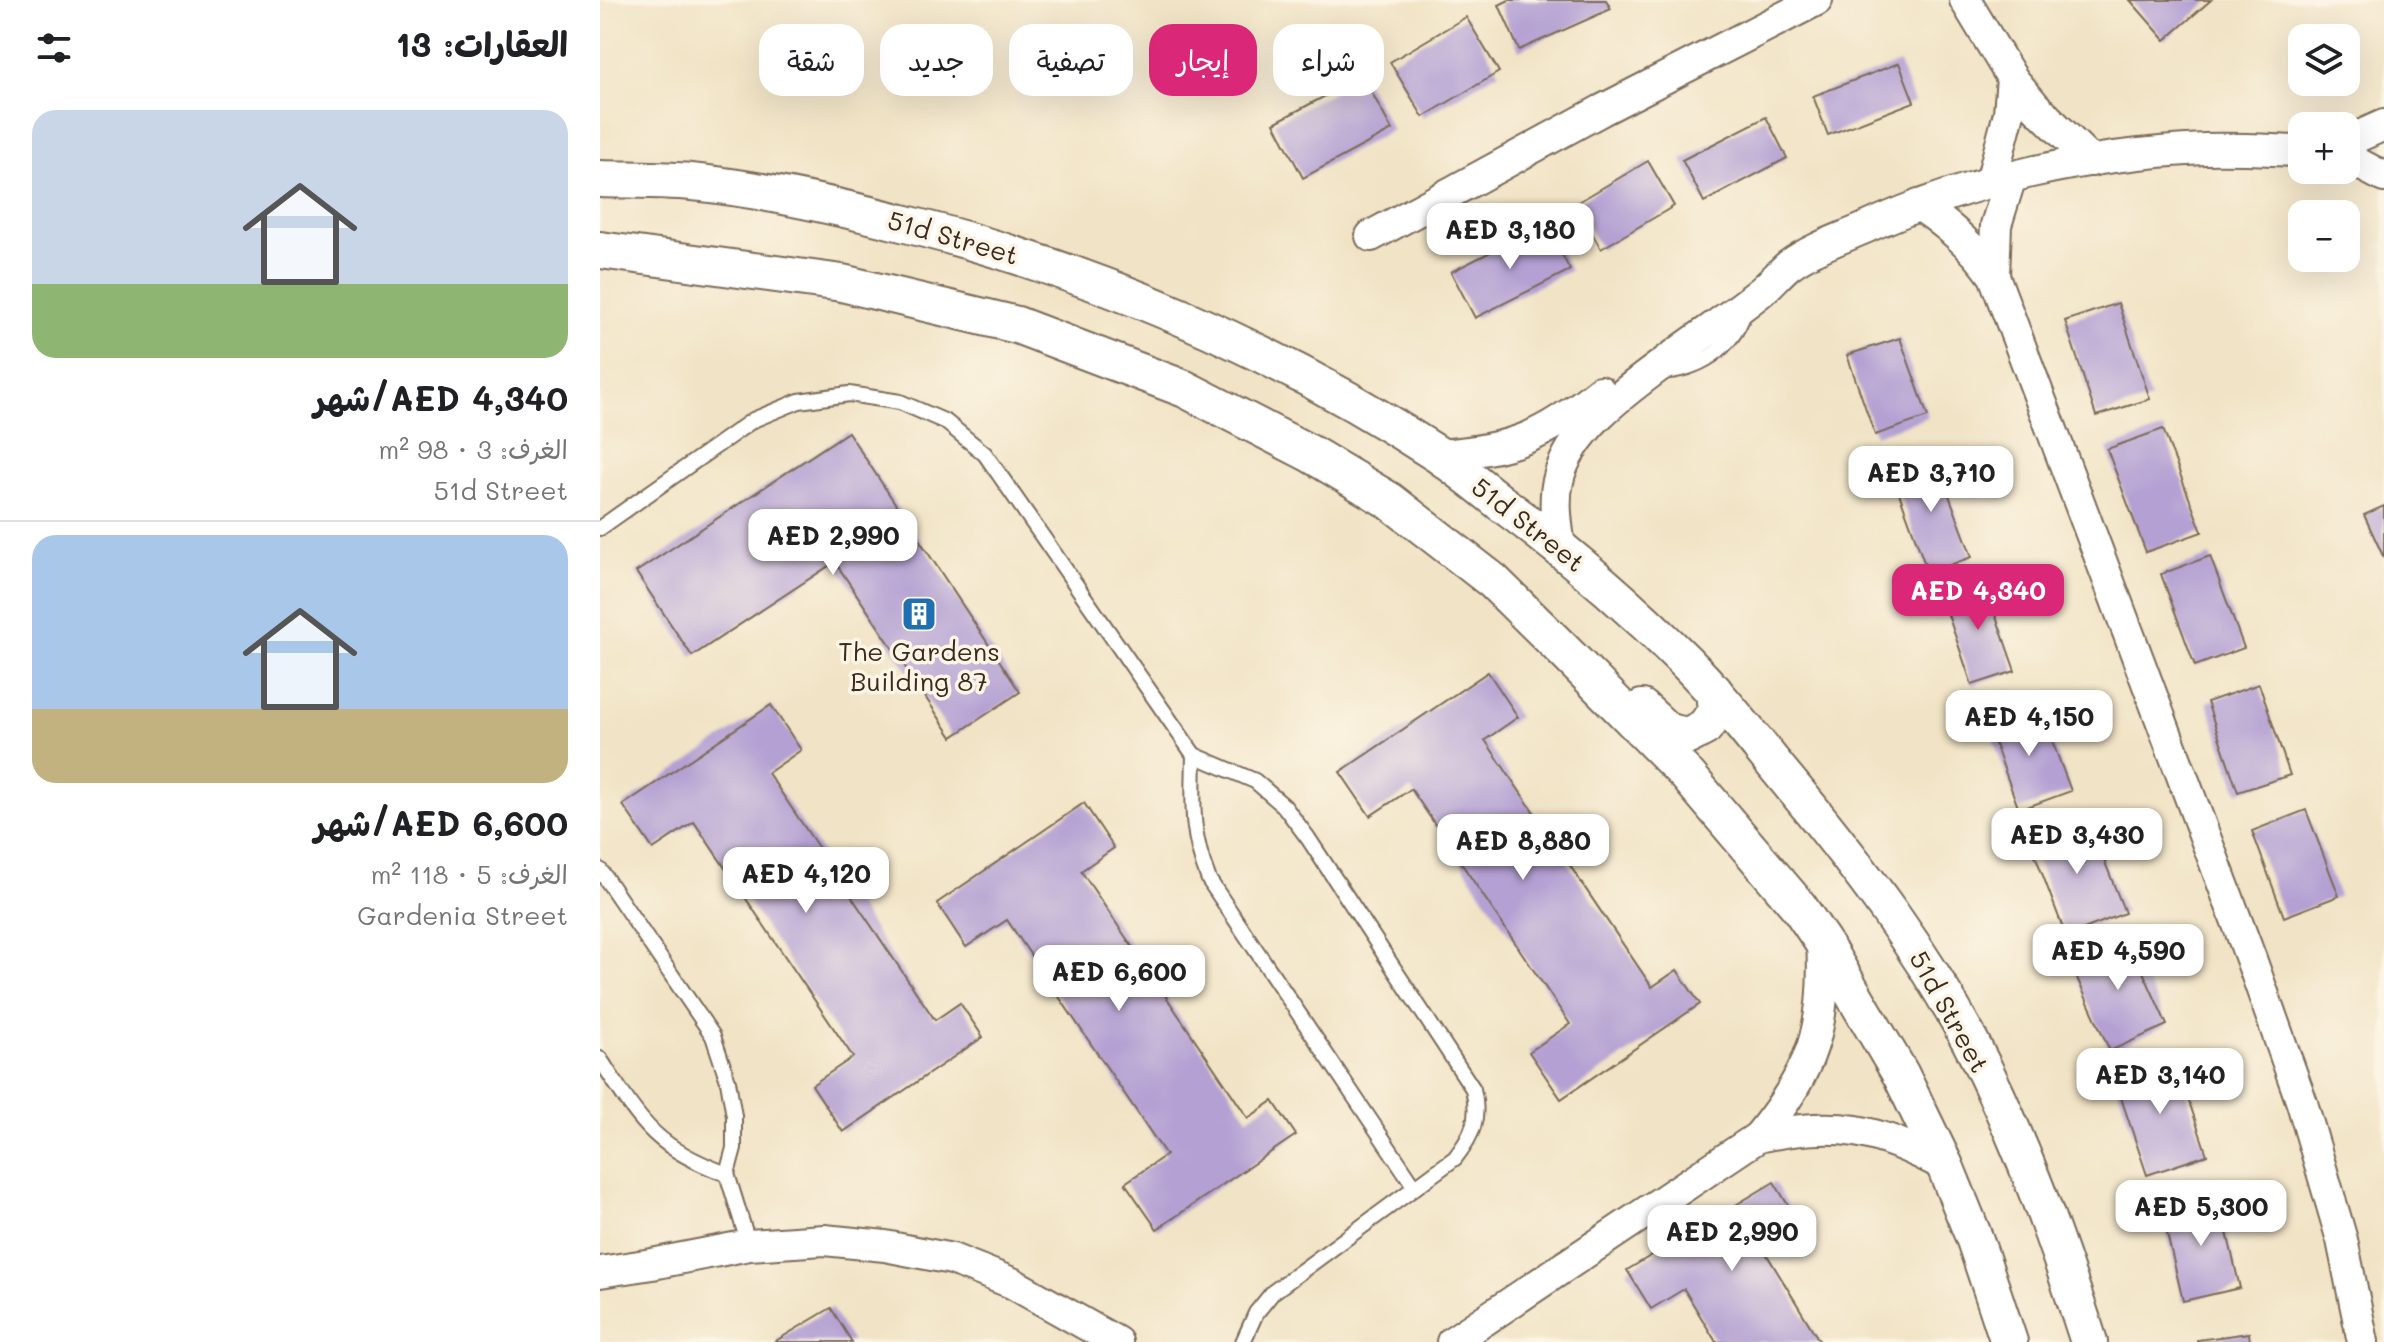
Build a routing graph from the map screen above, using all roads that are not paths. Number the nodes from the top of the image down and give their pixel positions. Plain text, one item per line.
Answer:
1 (1817, 0) edge
2 (1965, 0) edge
3 (2012, 78) junction
4 (2384, 125) edge
5 (2360, 136) edge
6 (2288, 151) edge
7 (2091, 161) junction
8 (2360, 164) edge
9 (2384, 177) edge
10 (600, 179) edge
11 (2001, 180) junction
12 (1919, 205) junction
13 (1371, 236) dead end
14 (600, 250) edge
15 (1789, 265) junction
16 (1994, 276) junction
17 (1439, 455) junction
18 (600, 528) edge
19 (1560, 547) junction
20 (1561, 648) junction
21 (1714, 691) junction
22 (1194, 755) junction
23 (600, 870) edge
24 (1822, 941) junction
25 (600, 1059) edge
26 (1758, 1137) junction
27 (1945, 1166) junction
28 (727, 1174) junction
29 (1415, 1187) junction
30 (749, 1245) junction
31 (600, 1272) edge
32 (1457, 1341) edge
33 (1117, 1342) edge
34 (1243, 1342) edge
35 (2009, 1342) edge
36 (2089, 1342) edge
37 (2363, 1342) edge

1 - 13 street
2 - 3 street
3 - 7 street
3 - 11 street
4 - 5 street
6 - 7 street
7 - 11 street
8 - 9 street
10 - 17 street, 51d Street
11 - 12 street
11 - 16 street
12 - 15 street
12 - 16 street
14 - 20 street
15 - 17 street
15 - 19 street
16 - 37 street
17 - 19 street, 51d Street
18 - 22 lane
19 - 21 street, 51d Street
20 - 21 street
20 - 24 street
21 - 36 street, 51d Street
22 - 29 lane
22 - 29 lane
23 - 28 lane
24 - 26 street
24 - 27 street
25 - 28 lane
26 - 27 street
26 - 32 street
27 - 35 street
28 - 30 lane
29 - 34 lane
30 - 31 street
30 - 33 street

